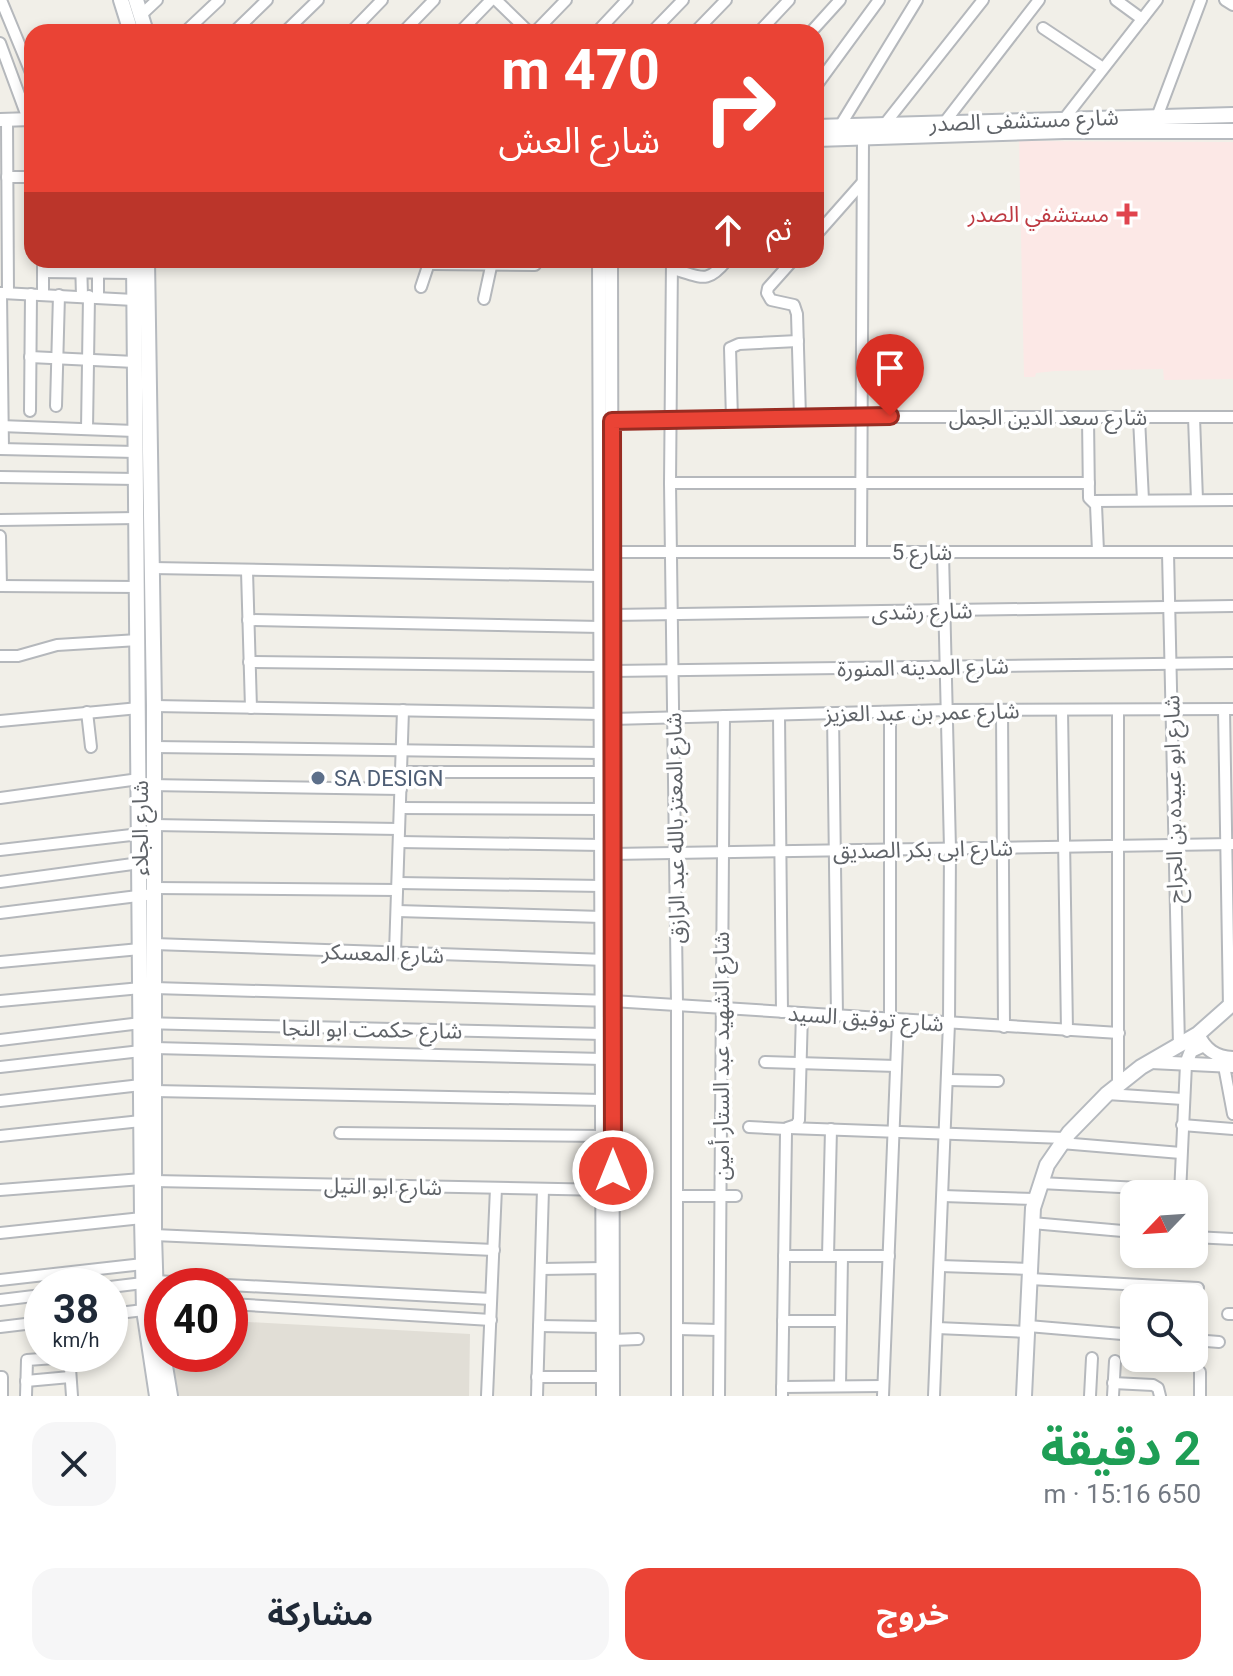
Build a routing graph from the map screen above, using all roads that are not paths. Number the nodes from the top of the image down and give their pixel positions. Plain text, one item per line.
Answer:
1 (1, 0) edge
2 (121, 0) edge
3 (157, 0) edge
4 (219, 0) edge
5 (267, 0) edge
6 (318, 0) edge
7 (382, 0) edge
8 (434, 0) edge
9 (494, 0) edge
10 (566, 0) edge
11 (627, 0) edge
12 (683, 0) edge
13 (726, 0) edge
14 (789, 0) edge
15 (840, 0) edge
16 (879, 0) edge
17 (917, 0) edge
18 (983, 0) edge
19 (1039, 0) edge
20 (1116, 0) edge
21 (1157, 0) edge
22 (1201, 0) edge
23 (1225, 0) edge
24 (1233, 5) edge
25 (138, 7) edge
26 (1142, 19) junction
27 (128, 24) edge
28 (194, 24) edge
29 (242, 24) edge
30 (293, 24) edge
31 (359, 24) edge
32 (411, 24) edge
33 (468, 24) edge
34 (520, 24) edge
35 (543, 24) edge
36 (604, 24) edge
37 (660, 24) edge
38 (703, 24) edge
39 (766, 24) edge
40 (818, 24) edge
41 (1043, 28) dead end
42 (0, 43) edge
43 (24, 56) edge
44 (1103, 68) junction
45 (824, 75) edge
46 (24, 104) edge
47 (1233, 115) edge
48 (1157, 117) junction
49 (24, 119) edge
50 (1064, 119) junction
51 (4, 120) edge
52 (944, 123) junction
53 (884, 125) junction
54 (840, 126) junction
55 (1233, 131) edge
56 (824, 134) edge
57 (824, 137) edge
58 (863, 137) junction
59 (7, 177) junction
60 (24, 177) edge
61 (862, 183) junction
62 (824, 226) edge
63 (43, 268) edge
64 (56, 268) edge
65 (81, 268) edge
66 (98, 268) edge
67 (122, 268) edge
68 (134, 268) edge
69 (147, 268) edge
70 (427, 268) edge
71 (491, 268) edge
72 (599, 268) edge
73 (611, 268) edge
74 (672, 268) edge
75 (683, 268) edge
76 (720, 268) edge
77 (786, 268) edge
78 (81, 272) junction
79 (98, 272) junction
80 (421, 287) dead end
81 (3, 293) edge
82 (31, 294) junction
83 (43, 294) junction
84 (59, 295) junction
85 (90, 296) junction
86 (484, 299) dead end
87 (134, 300) junction
88 (798, 341) junction
89 (30, 357) junction
90 (57, 358) junction
91 (88, 360) junction
92 (135, 362) junction
93 (1, 389) edge
94 (56, 406) dead end
95 (30, 411) dead end
96 (862, 416) junction
97 (800, 417) junction
98 (1194, 417) junction
99 (1233, 417) edge
100 (1088, 418) junction
101 (1139, 418) junction
102 (732, 419) junction
103 (670, 420) junction
104 (612, 421) junction
105 (1, 426) edge
106 (87, 429) junction
107 (135, 431) junction
108 (2, 449) edge
109 (136, 452) junction
110 (0, 477) edge
111 (137, 479) junction
112 (670, 483) junction
113 (862, 483) junction
114 (1089, 483) junction
115 (1143, 500) junction
116 (1197, 500) junction
117 (1233, 500) edge
118 (1094, 501) junction
119 (137, 518) junction
120 (0, 520) edge
121 (0, 536) edge
122 (144, 548) junction
123 (672, 551) junction
124 (1098, 551) junction
125 (612, 552) junction
126 (861, 552) junction
127 (1233, 552) edge
128 (943, 553) junction
129 (1168, 553) junction
130 (152, 568) junction
131 (247, 571) junction
132 (600, 576) junction
133 (1, 586) edge
134 (138, 587) junction
135 (606, 598) junction
136 (1233, 606) edge
137 (1169, 607) junction
138 (945, 611) junction
139 (672, 614) junction
140 (612, 615) junction
141 (248, 620) junction
142 (601, 627) junction
143 (138, 640) junction
144 (0, 656) edge
145 (249, 662) junction
146 (1233, 663) edge
147 (1170, 664) junction
148 (947, 667) junction
149 (606, 668) junction
150 (673, 670) junction
151 (146, 707) junction
152 (251, 708) junction
153 (1228, 709) edge
154 (403, 710) junction
155 (947, 710) junction
156 (1002, 710) junction
157 (1062, 710) junction
158 (1118, 710) junction
159 (1171, 710) junction
160 (87, 712) junction
161 (890, 713) junction
162 (833, 714) junction
163 (779, 715) junction
164 (606, 716) junction
165 (724, 716) junction
166 (674, 718) junction
167 (0, 721) edge
168 (91, 747) dead end
169 (154, 747) junction
170 (402, 750) junction
171 (601, 753) junction
172 (401, 772) junction
173 (601, 772) junction
174 (144, 783) junction
175 (401, 789) junction
176 (0, 798) edge
177 (400, 808) junction
178 (601, 809) junction
179 (154, 825) junction
180 (399, 829) junction
181 (140, 834) junction
182 (399, 842) junction
183 (1230, 844) edge
184 (1173, 845) junction
185 (1119, 846) junction
186 (1064, 847) junction
187 (1003, 848) junction
188 (607, 849) junction
189 (950, 849) junction
190 (0, 850) edge
191 (835, 850) junction
192 (890, 850) junction
193 (780, 851) junction
194 (723, 852) junction
195 (676, 853) junction
196 (140, 863) junction
197 (0, 882) edge
198 (602, 886) junction
199 (397, 887) junction
200 (149, 892) junction
201 (397, 911) junction
202 (0, 913) edge
203 (602, 917) junction
204 (147, 947) junction
205 (395, 953) junction
206 (607, 960) junction
207 (0, 962) edge
208 (147, 988) junction
209 (607, 1000) junction
210 (0, 1001) edge
211 (677, 1004) junction
212 (1231, 1006) edge
213 (722, 1008) junction
214 (782, 1012) junction
215 (802, 1013) junction
216 (837, 1016) junction
217 (894, 1020) junction
218 (949, 1023) junction
219 (147, 1024) junction
220 (1004, 1027) junction
221 (1067, 1031) junction
222 (1119, 1033) junction
223 (603, 1034) junction
224 (1201, 1039) junction
225 (0, 1040) edge
226 (1179, 1046) junction
227 (147, 1049) junction
228 (603, 1059) junction
229 (765, 1062) dead end
230 (1151, 1062) junction
231 (801, 1063) junction
232 (1230, 1063) edge
233 (1186, 1064) junction
234 (896, 1066) junction
235 (0, 1067) edge
236 (948, 1080) junction
237 (998, 1081) dead end
238 (148, 1088) junction
239 (1112, 1090) junction
240 (1183, 1099) junction
241 (603, 1100) junction
242 (0, 1101) edge
243 (1233, 1114) edge
244 (141, 1121) junction
245 (1182, 1125) junction
246 (749, 1127) dead end
247 (787, 1129) junction
248 (831, 1129) junction
249 (1233, 1129) edge
250 (894, 1130) junction
251 (946, 1132) junction
252 (340, 1133) dead end
253 (0, 1136) edge
254 (603, 1136) junction
255 (1063, 1140) junction
256 (1181, 1153) junction
257 (148, 1180) junction
258 (1180, 1180) edge
259 (1040, 1183) junction
260 (496, 1188) junction
261 (1120, 1188) edge
262 (543, 1189) junction
263 (0, 1190) edge
264 (608, 1190) junction
265 (678, 1196) junction
266 (720, 1196) junction
267 (736, 1196) dead end
268 (943, 1196) junction
269 (1035, 1199) junction
270 (142, 1218) junction
271 (1032, 1223) junction
272 (1120, 1231) edge
273 (0, 1233) edge
274 (154, 1235) junction
275 (1208, 1238) edge
276 (1233, 1239) edge
277 (494, 1250) junction
278 (784, 1256) junction
279 (828, 1256) junction
280 (842, 1256) junction
281 (889, 1256) junction
282 (143, 1264) junction
283 (940, 1266) junction
284 (144, 1268) edge
285 (150, 1268) edge
286 (604, 1268) junction
287 (541, 1269) junction
288 (1030, 1274) junction
289 (0, 1280) edge
290 (1150, 1284) edge
291 (248, 1287) edge
292 (24, 1297) edge
293 (491, 1299) junction
294 (0, 1300) edge
295 (248, 1305) edge
296 (144, 1310) edge
297 (128, 1312) edge
298 (491, 1320) junction
299 (783, 1321) junction
300 (841, 1321) junction
301 (24, 1324) edge
302 (539, 1326) junction
303 (0, 1327) edge
304 (604, 1327) junction
305 (937, 1328) junction
306 (678, 1329) junction
307 (1028, 1329) junction
308 (719, 1330) junction
309 (1120, 1334) edge
310 (638, 1339) dead end
311 (613, 1340) junction
312 (1208, 1341) edge
313 (1219, 1342) dead end
314 (1092, 1358) dead end
315 (1115, 1361) dead end
316 (26, 1372) edge
317 (70, 1372) edge
318 (153, 1372) edge
319 (166, 1372) edge
320 (1200, 1372) dead end
321 (1, 1377) edge
322 (70, 1377) junction
323 (537, 1377) junction
324 (603, 1377) junction
325 (26, 1381) junction
326 (1113, 1383) junction
327 (840, 1386) junction
328 (782, 1391) edge
329 (883, 1391) edge
330 (2, 1396) edge
331 (26, 1396) edge
332 (72, 1396) edge
333 (157, 1396) edge
334 (170, 1396) edge
335 (487, 1396) edge
336 (537, 1396) edge
337 (603, 1396) edge
338 (613, 1396) edge
339 (677, 1396) edge
340 (719, 1396) edge
341 (934, 1396) edge
342 (1024, 1396) edge
343 (1090, 1396) edge
344 (1113, 1396) edge
345 (1160, 1396) edge
346 (1200, 1396) edge

1 - 43 street
2 - 27 main road
3 - 25 street
4 - 28 street
5 - 29 street
6 - 30 street
7 - 31 street
8 - 32 street
9 - 33 street
9 - 34 street
10 - 35 street
11 - 36 street
12 - 37 street
13 - 38 street
14 - 39 street
15 - 40 street
16 - 45 street
17 - 54 street
18 - 53 street
19 - 52 street
20 - 26 street
21 - 26 street
22 - 48 street
23 - 24 street
26 - 44 street
41 - 44 street
42 - 46 street
44 - 50 street
47 - 48 main road, شارع مستشفى الصدر
48 - 50 main road, شارع مستشفى الصدر
49 - 51 street
50 - 52 main road, شارع مستشفى الصدر
51 - 59 street
52 - 53 main road, شارع مستشفى الصدر
53 - 54 main road, شارع مستشفى الصدر
54 - 56 main road, شارع مستشفى الصدر
55 - 58 main road, شارع مستشفى الصدر
57 - 58 main road, شارع مستشفى الصدر
58 - 61 street
59 - 60 street
59 - 81 street
61 - 62 street
61 - 96 street
63 - 83 street
64 - 78 street
65 - 78 street
66 - 79 street
67 - 79 street
68 - 87 main road, شارع الجلاء
69 - 122 main road, شارع الجلاء
70 - 80 street
71 - 86 street
72 - 132 street
73 - 104 street
74 - 103 street, شارع المعتز بالله عبد الرازق
75 - 76 street
77 - 88 street
78 - 79 street
78 - 85 street
79 - 85 street
81 - 82 street
81 - 93 street
82 - 83 street
82 - 89 street
83 - 84 street
84 - 85 street
84 - 90 street
85 - 87 street
85 - 91 street
87 - 92 main road, شارع الجلاء
88 - 97 street
88 - 102 street
89 - 90 street
89 - 95 street
90 - 91 street
90 - 94 street
91 - 92 street
91 - 106 street
92 - 107 main road, شارع الجلاء
93 - 105 street
96 - 97 street, شارع سعد الدين الجمل
96 - 100 street, شارع سعد الدين الجمل
96 - 113 street
97 - 102 street, شارع سعد الدين الجمل
98 - 99 street, شارع سعد الدين الجمل
98 - 101 street, شارع سعد الدين الجمل
98 - 116 street
100 - 101 street, شارع سعد الدين الجمل
100 - 114 street
101 - 115 street
102 - 103 street, شارع سعد الدين الجمل
103 - 104 street, شارع سعد الدين الجمل
103 - 112 street, شارع المعتز بالله عبد الرازق
104 - 125 street
105 - 106 street
105 - 108 street
106 - 107 street
107 - 109 main road, شارع الجلاء
108 - 109 street
109 - 111 main road, شارع الجلاء
110 - 111 street
111 - 119 main road, شارع الجلاء
112 - 113 street
112 - 123 street, شارع المعتز بالله عبد الرازق
113 - 114 street
113 - 126 street
114 - 118 street
115 - 116 street
115 - 118 street
116 - 117 street
118 - 124 street
119 - 120 street
119 - 122 main road, شارع الجلاء
121 - 133 street
122 - 130 main road, شارع الجلاء
122 - 134 main road, شارع الجلاء
123 - 125 street, شارع 5
123 - 126 street, شارع 5
123 - 139 street, شارع المعتز بالله عبد الرازق
124 - 128 street, شارع 5
124 - 129 street, شارع 5
125 - 135 street
126 - 128 street, شارع 5
127 - 129 street, شارع 5
128 - 138 street
129 - 137 street, شارع ابو عبيده بن الجراح
130 - 131 street
130 - 151 main road, شارع الجلاء
131 - 132 street
131 - 141 street
132 - 135 street
133 - 134 street
134 - 143 main road, شارع الجلاء
135 - 140 street
135 - 142 street
136 - 137 street, شارع رشدى
137 - 138 street, شارع رشدى
137 - 147 street, شارع ابو عبيده بن الجراح
138 - 139 street, شارع رشدى
138 - 148 street
139 - 140 street, شارع رشدى
139 - 150 street, شارع المعتز بالله عبد الرازق
140 - 149 street
141 - 142 street
141 - 145 street
142 - 149 street
143 - 144 street
143 - 151 main road, شارع الجلاء
145 - 149 street, شارع المدينه المنورة
145 - 152 street
146 - 147 street, شارع المدينه المنورة
147 - 148 street, شارع المدينه المنورة
147 - 159 street, شارع ابو عبيده بن الجراح
148 - 150 street, شارع المدينه المنورة
148 - 155 street
149 - 150 street, شارع المدينه المنورة
149 - 164 street
150 - 166 street, شارع المعتز بالله عبد الرازق
151 - 152 street, شارع عمر بن عبد العزيز
151 - 160 street, شارع عمر بن عبد العزيز
151 - 169 main road, شارع الجلاء
151 - 174 main road, شارع الجلاء
152 - 154 street, شارع عمر بن عبد العزيز
153 - 159 street, شارع عمر بن عبد العزيز
153 - 183 street
154 - 164 street, شارع عمر بن عبد العزيز
154 - 170 street
155 - 156 street, شارع عمر بن عبد العزيز
155 - 161 street, شارع عمر بن عبد العزيز
155 - 189 street
156 - 157 street, شارع عمر بن عبد العزيز
156 - 187 street
157 - 158 street, شارع عمر بن عبد العزيز
157 - 186 street
158 - 159 street, شارع عمر بن عبد العزيز
158 - 185 street
159 - 184 street, شارع ابو عبيده بن الجراح
160 - 167 street, شارع عمر بن عبد العزيز
160 - 168 street
161 - 162 street, شارع عمر بن عبد العزيز
161 - 192 street
162 - 163 street, شارع عمر بن عبد العزيز
162 - 191 street
163 - 165 street, شارع عمر بن عبد العزيز
163 - 193 street
164 - 166 street, شارع عمر بن عبد العزيز
164 - 171 street
164 - 188 street
165 - 166 street, شارع عمر بن عبد العزيز
165 - 194 street, شارع الشهيد عبد الستار أمين
166 - 195 street, شارع المعتز بالله عبد الرازق
169 - 170 street
169 - 174 main road, شارع الجلاء
170 - 171 street
170 - 172 street
171 - 173 street
172 - 173 street
172 - 175 street
173 - 178 street
174 - 175 street
174 - 176 street
174 - 179 main road, شارع الجلاء
174 - 181 main road, شارع الجلاء
175 - 177 street
177 - 178 street
177 - 180 street
178 - 188 street
179 - 180 street
179 - 200 main road, شارع الجلاء
180 - 182 street
181 - 190 street
181 - 196 main road, شارع الجلاء
182 - 188 street, شارع ابى بكر الصديق
182 - 199 street
183 - 184 street, شارع ابى بكر الصديق
183 - 212 street
184 - 185 street, شارع ابى بكر الصديق
184 - 226 street, شارع ابو عبيده بن الجراح
185 - 186 street, شارع ابى بكر الصديق
185 - 222 street
186 - 187 street, شارع ابى بكر الصديق
186 - 221 street
187 - 189 street, شارع ابى بكر الصديق
187 - 220 street
188 - 195 street, شارع ابى بكر الصديق
188 - 198 street
188 - 206 street
189 - 192 street, شارع ابى بكر الصديق
189 - 218 street
191 - 192 street, شارع ابى بكر الصديق
191 - 193 street, شارع ابى بكر الصديق
191 - 216 street
192 - 217 street
193 - 194 street, شارع ابى بكر الصديق
193 - 214 street
194 - 195 street, شارع ابى بكر الصديق
194 - 213 street, شارع الشهيد عبد الستار أمين
195 - 211 street, شارع المعتز بالله عبد الرازق
196 - 197 street
196 - 200 main road, شارع الجلاء
198 - 199 street
198 - 203 street
199 - 200 street
199 - 201 street
200 - 202 street
200 - 204 main road, شارع الجلاء
201 - 203 street
201 - 205 street
203 - 206 street
204 - 205 street, شارع المعسكر
204 - 207 street, شارع المعسكر
204 - 208 main road, شارع الجلاء
205 - 206 street, شارع المعسكر
206 - 209 street
208 - 209 street, شارع توفيق السيد
208 - 210 street, شارع توفيق السيد
208 - 219 main road, شارع الجلاء
209 - 211 street, شارع توفيق السيد
209 - 223 street
209 - 264 street
211 - 213 street, شارع توفيق السيد
211 - 265 street, شارع المعتز بالله عبد الرازق
212 - 224 main road
213 - 214 street, شارع توفيق السيد
213 - 266 street, شارع الشهيد عبد الستار أمين
214 - 215 street, شارع توفيق السيد
215 - 216 street, شارع توفيق السيد
215 - 231 street
216 - 217 street, شارع توفيق السيد
217 - 218 street, شارع توفيق السيد
217 - 234 street
218 - 220 street, شارع توفيق السيد
218 - 236 street
219 - 223 street, شارع حكمت ابو النجا
219 - 225 street, شارع حكمت ابو النجا
219 - 227 main road, شارع الجلاء
220 - 221 street, شارع توفيق السيد
221 - 222 street, شارع توفيق السيد
222 - 239 street
223 - 228 street
224 - 226 main road
224 - 232 street
224 - 233 street
226 - 230 main road
227 - 228 street
227 - 235 street
227 - 238 main road, شارع الجلاء
228 - 241 street
229 - 231 street
230 - 233 street
230 - 239 main road
231 - 234 street
231 - 247 street
232 - 233 street
232 - 243 street
233 - 240 street
234 - 250 street
236 - 237 street
236 - 251 street
238 - 241 street
238 - 242 street
238 - 244 main road, شارع الجلاء
238 - 257 main road, شارع الجلاء
239 - 240 street
239 - 255 main road
240 - 245 street
241 - 254 street
244 - 253 street
244 - 257 main road, شارع الجلاء
245 - 249 street
245 - 256 street
246 - 247 street
247 - 248 street
247 - 278 street
248 - 250 street
248 - 279 street
250 - 251 street
250 - 281 street
251 - 255 street
251 - 268 street
252 - 254 street
254 - 264 street
255 - 256 street
255 - 259 main road
256 - 258 street
257 - 260 street, شارع ابو النيل
257 - 263 street, شارع ابو النيل
257 - 270 main road, شارع الجلاء
257 - 274 main road, شارع الجلاء
259 - 261 street
259 - 269 main road
260 - 262 street, شارع ابو النيل
260 - 277 street
262 - 264 street, شارع ابو النيل
262 - 287 street
264 - 286 street
264 - 311 street
265 - 266 street
265 - 306 street, شارع المعتز بالله عبد الرازق
266 - 267 street
266 - 308 street, شارع الشهيد عبد الستار أمين
268 - 269 street
268 - 283 street
269 - 271 main road
270 - 273 street
270 - 282 main road, شارع الجلاء
271 - 272 street
271 - 288 main road
274 - 277 street
274 - 285 main road, شارع الجلاء
275 - 276 street
277 - 293 street
278 - 279 street
278 - 299 street
279 - 280 street
280 - 281 street
280 - 300 street
281 - 329 street
282 - 284 main road, شارع الجلاء
282 - 289 street
283 - 288 street
283 - 305 street
286 - 287 street
286 - 304 street
287 - 302 street
288 - 290 street
288 - 307 main road
291 - 293 street
292 - 294 street
293 - 298 street
295 - 298 street
296 - 297 street
298 - 335 street
299 - 300 street
299 - 328 street
300 - 327 street
301 - 303 street
302 - 304 street
302 - 323 street
304 - 324 street
305 - 307 street
305 - 341 street
306 - 308 street
306 - 339 street, شارع المعتز بالله عبد الرازق
307 - 309 street
307 - 342 main road
308 - 340 street, شارع الشهيد عبد الستار أمين
310 - 311 street
311 - 338 street
312 - 313 street
314 - 343 street
315 - 326 street
316 - 325 street
317 - 322 street
318 - 333 main road, شارع الجلاء
319 - 334 main road, شارع الجلاء
320 - 346 street
321 - 330 street
322 - 325 street
322 - 332 street
323 - 324 street
323 - 336 street
324 - 337 street
325 - 331 street
326 - 344 street
326 - 345 street
327 - 328 street
327 - 329 street

